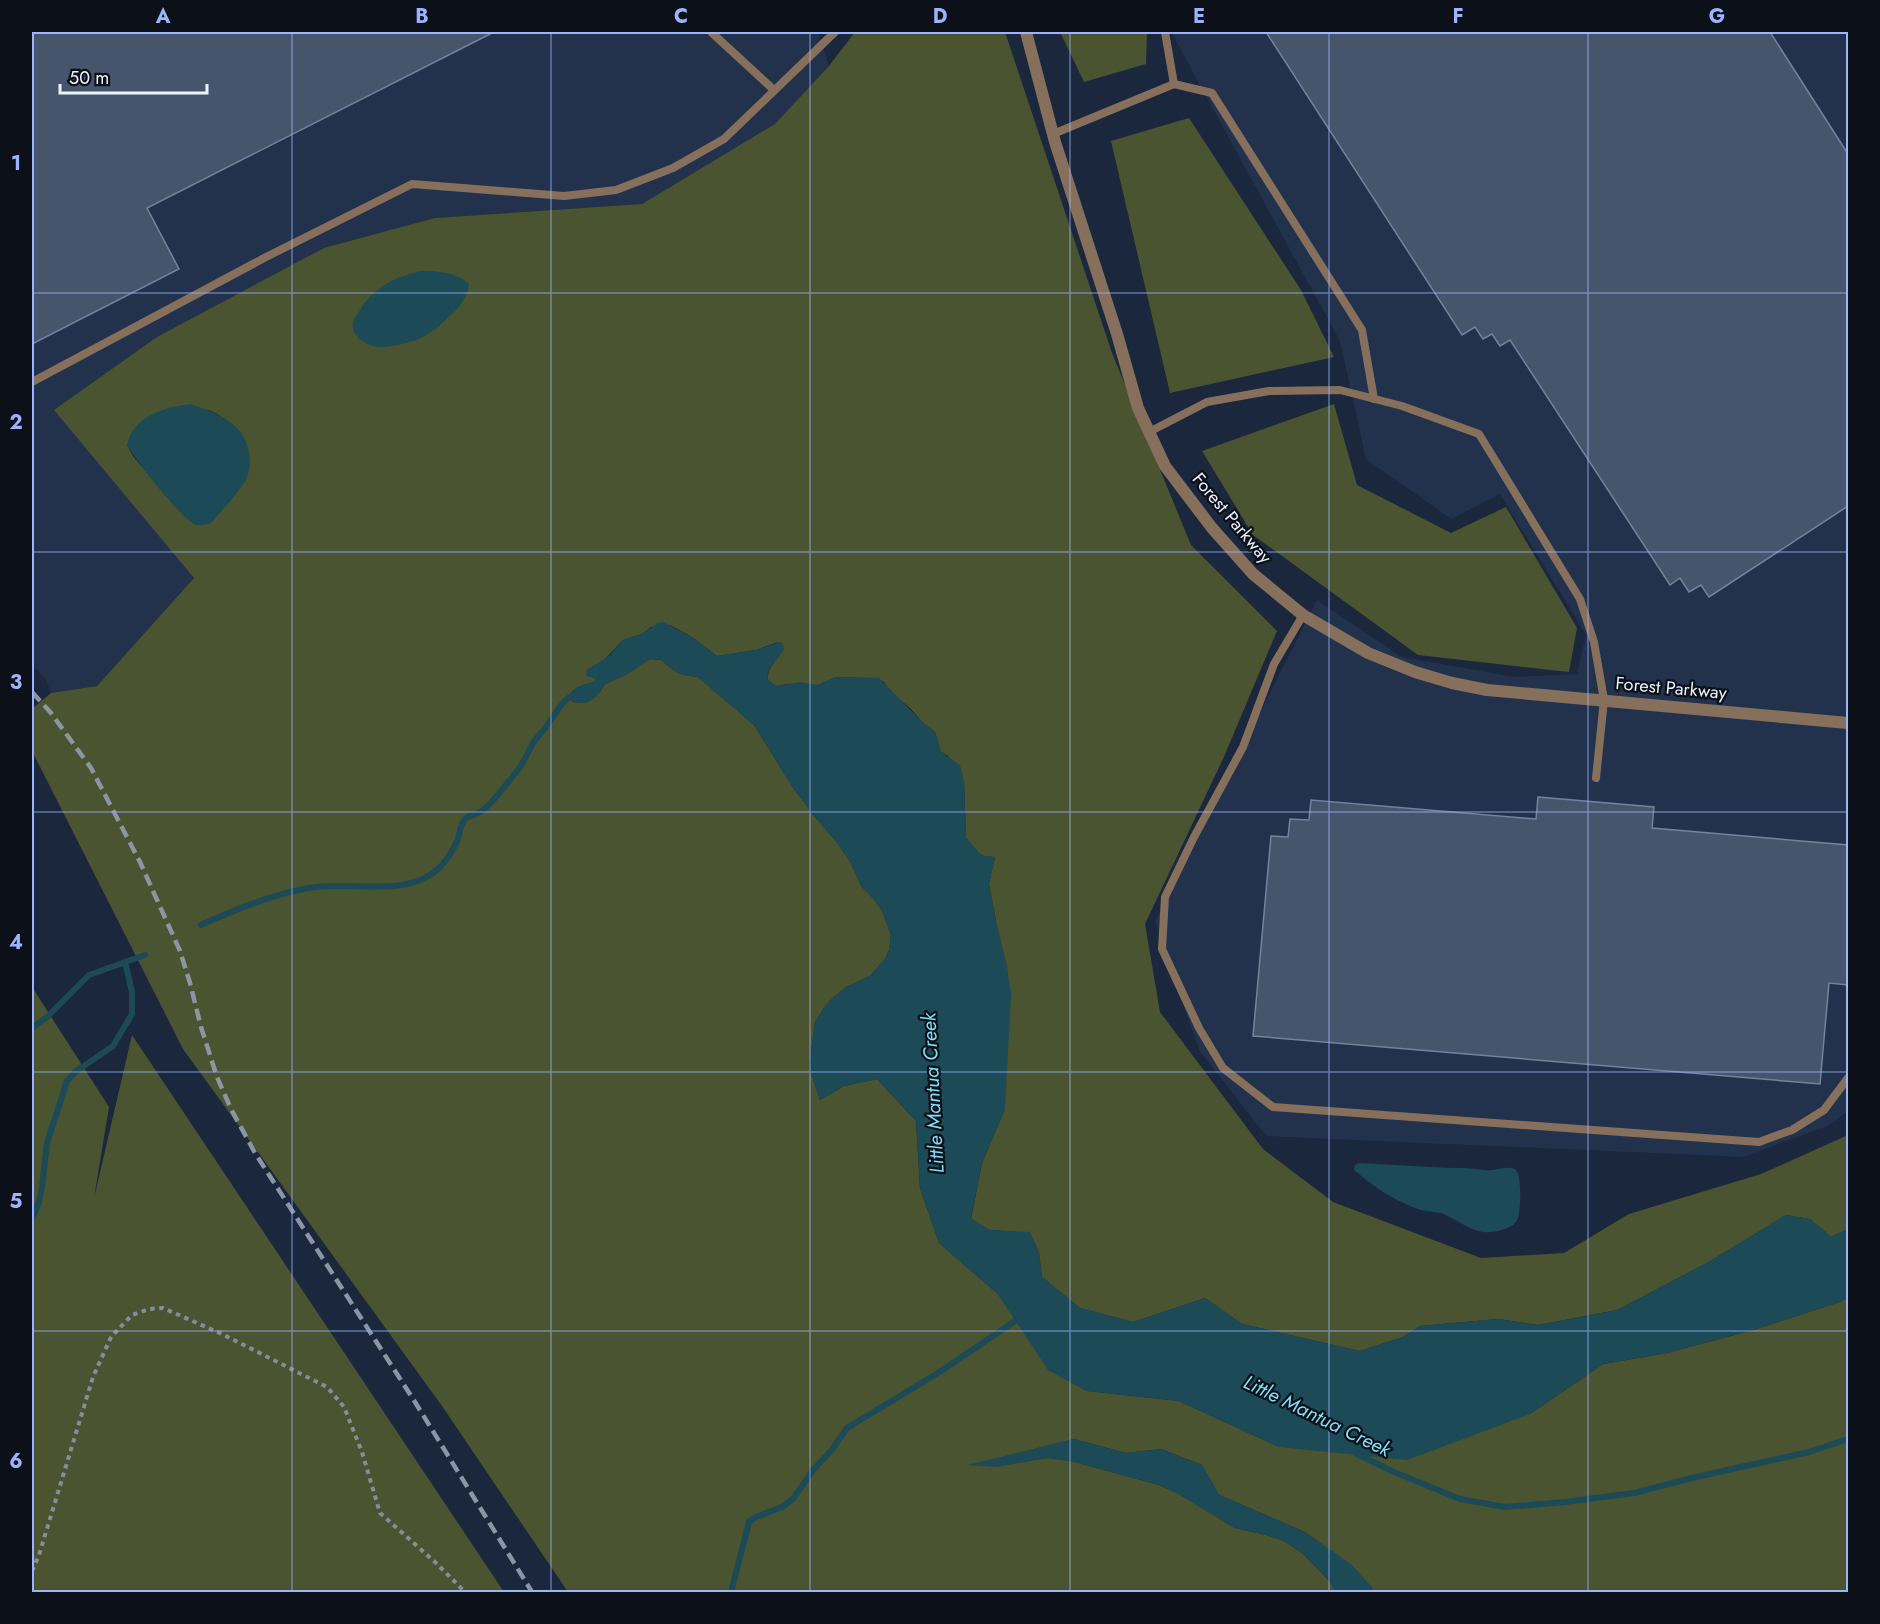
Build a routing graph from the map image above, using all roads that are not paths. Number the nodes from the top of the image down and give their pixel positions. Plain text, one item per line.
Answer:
1 (711, 32) edge
2 (835, 32) edge
3 (1026, 32) edge
4 (1165, 32) edge
5 (1174, 84) junction
6 (774, 90) junction
7 (1053, 134) junction
8 (32, 381) edge
9 (1374, 399) junction
10 (1149, 432) junction
11 (1303, 615) junction
12 (1604, 700) junction
13 (1848, 723) edge
14 (1596, 778) dead end
15 (1848, 1078) edge

1 - 6 lane
2 - 6 lane
3 - 7 street, Forest Parkway
4 - 5 lane
5 - 7 lane
5 - 9 lane
6 - 8 lane
7 - 10 street, Forest Parkway
9 - 10 lane
9 - 12 lane
10 - 11 street, Forest Parkway
11 - 12 street, Forest Parkway
11 - 15 lane
12 - 13 street, Forest Parkway
12 - 14 lane

